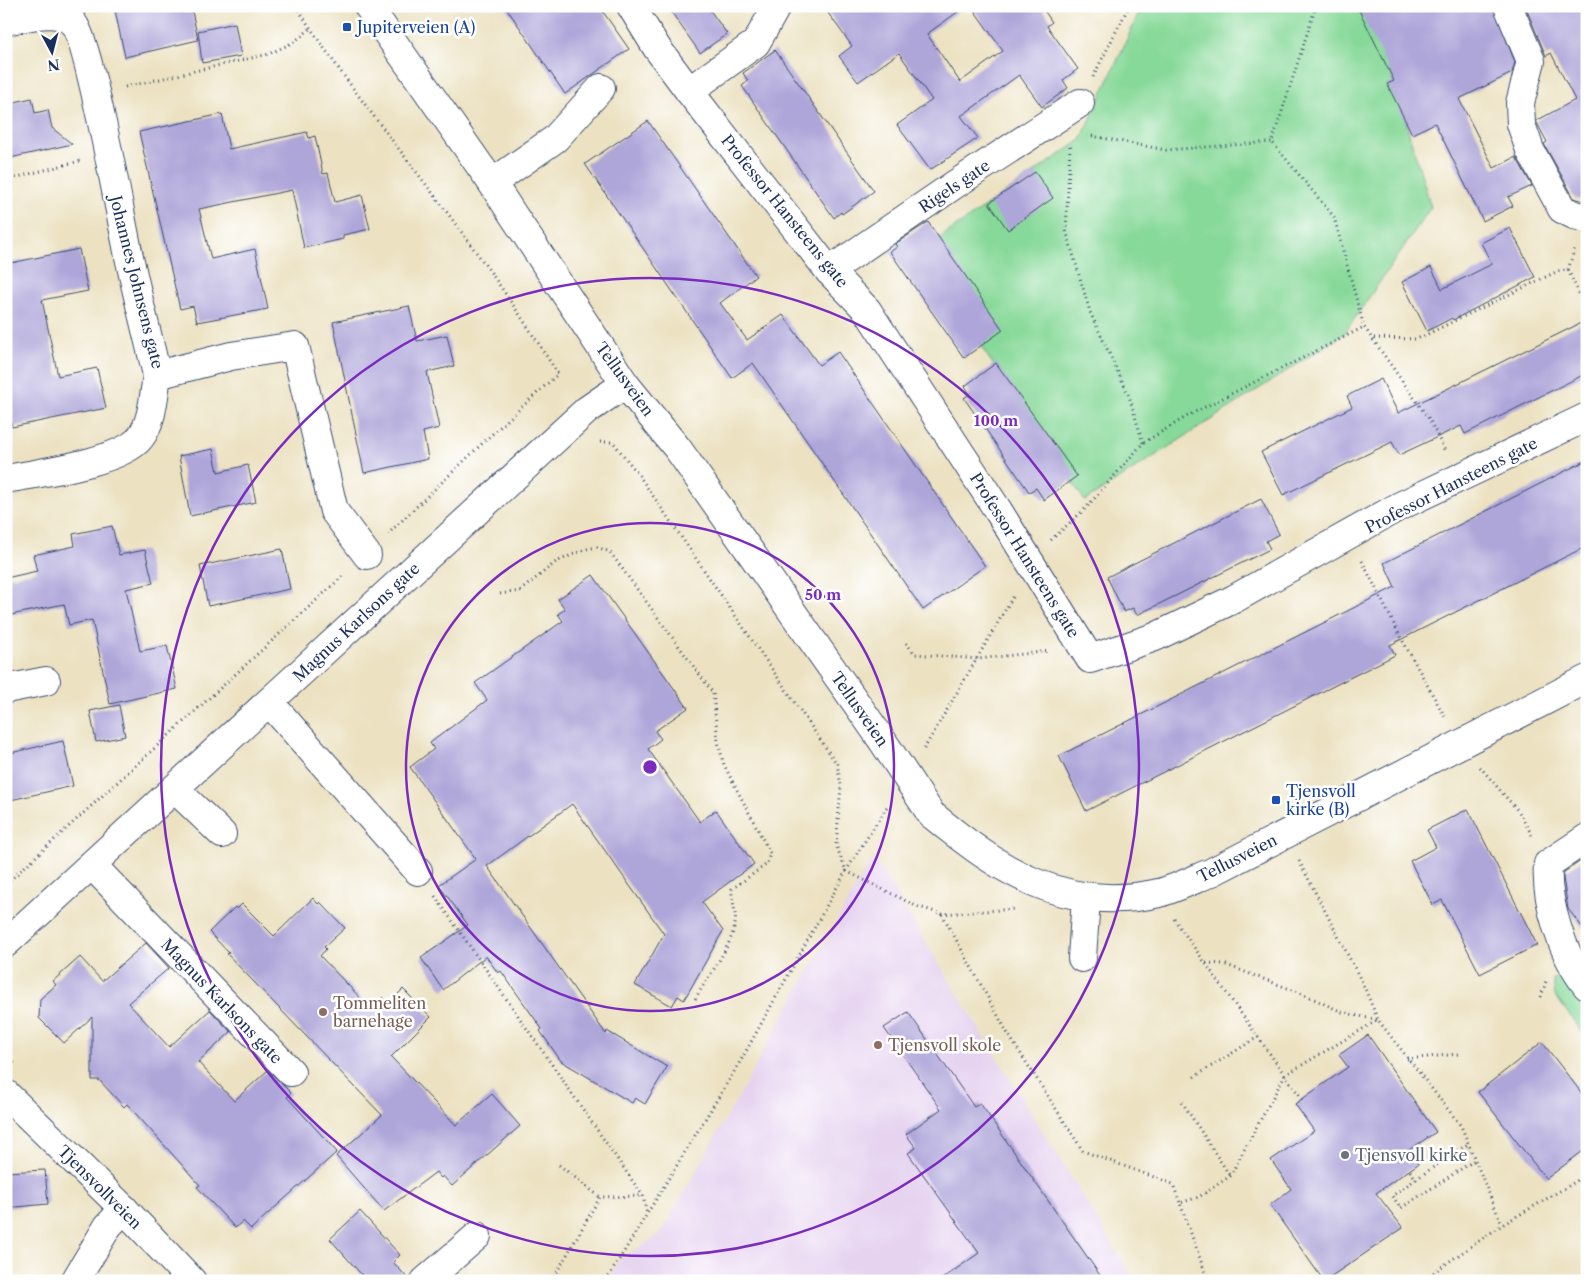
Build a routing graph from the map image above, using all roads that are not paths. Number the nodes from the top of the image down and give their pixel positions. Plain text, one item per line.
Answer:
1 (368, 6) edge
2 (632, 6) edge
3 (773, 6) edge
4 (1508, 6) edge
5 (6, 21) edge
6 (601, 88) dead end
7 (689, 91) junction
8 (1080, 103) road end
9 (492, 183) junction
10 (1586, 218) edge
11 (829, 271) junction
12 (157, 375) junction
13 (625, 384) junction
14 (1587, 418) edge
15 (6, 480) edge
16 (367, 555) road end
17 (46, 682) dead end
18 (1585, 683) edge
19 (6, 689) edge
20 (269, 702) junction
21 (175, 789) junction
22 (222, 834) dead end
23 (1587, 838) edge
24 (92, 865) junction
25 (418, 871) road end
26 (1086, 898) junction
27 (6, 943) edge
28 (1082, 958) dead end
29 (1587, 986) edge
30 (291, 1072) dead end
31 (6, 1094) edge
32 (124, 1209) junction
33 (477, 1236) dead end
34 (75, 1281) edge
35 (192, 1281) edge
36 (425, 1281) edge

1 - 9 street, Tellusveien
2 - 7 street, Professor Hansteens gate
3 - 7 street
4 - 10 street
5 - 12 street, Johannes Johnsens gate
6 - 9 street
7 - 11 street, Professor Hansteens gate
8 - 11 street, Rigels gate
9 - 13 street, Tellusveien
11 - 14 street, Professor Hansteens gate
12 - 15 street
12 - 16 street, Johannes Johnsens gate
13 - 20 street, Magnus Karlsons gate
13 - 26 street, Tellusveien, bridge
17 - 19 street
18 - 26 street, Tellusveien
20 - 21 street, Magnus Karlsons gate
20 - 25 street
21 - 22 street
21 - 24 street, Magnus Karlsons gate
23 - 29 street
24 - 27 street, Magnus Karlsons gate
24 - 30 street, Magnus Karlsons gate
26 - 28 street
31 - 32 street, Tjensvollveien
32 - 34 street
32 - 35 street, Tjensvollveien
33 - 36 street

